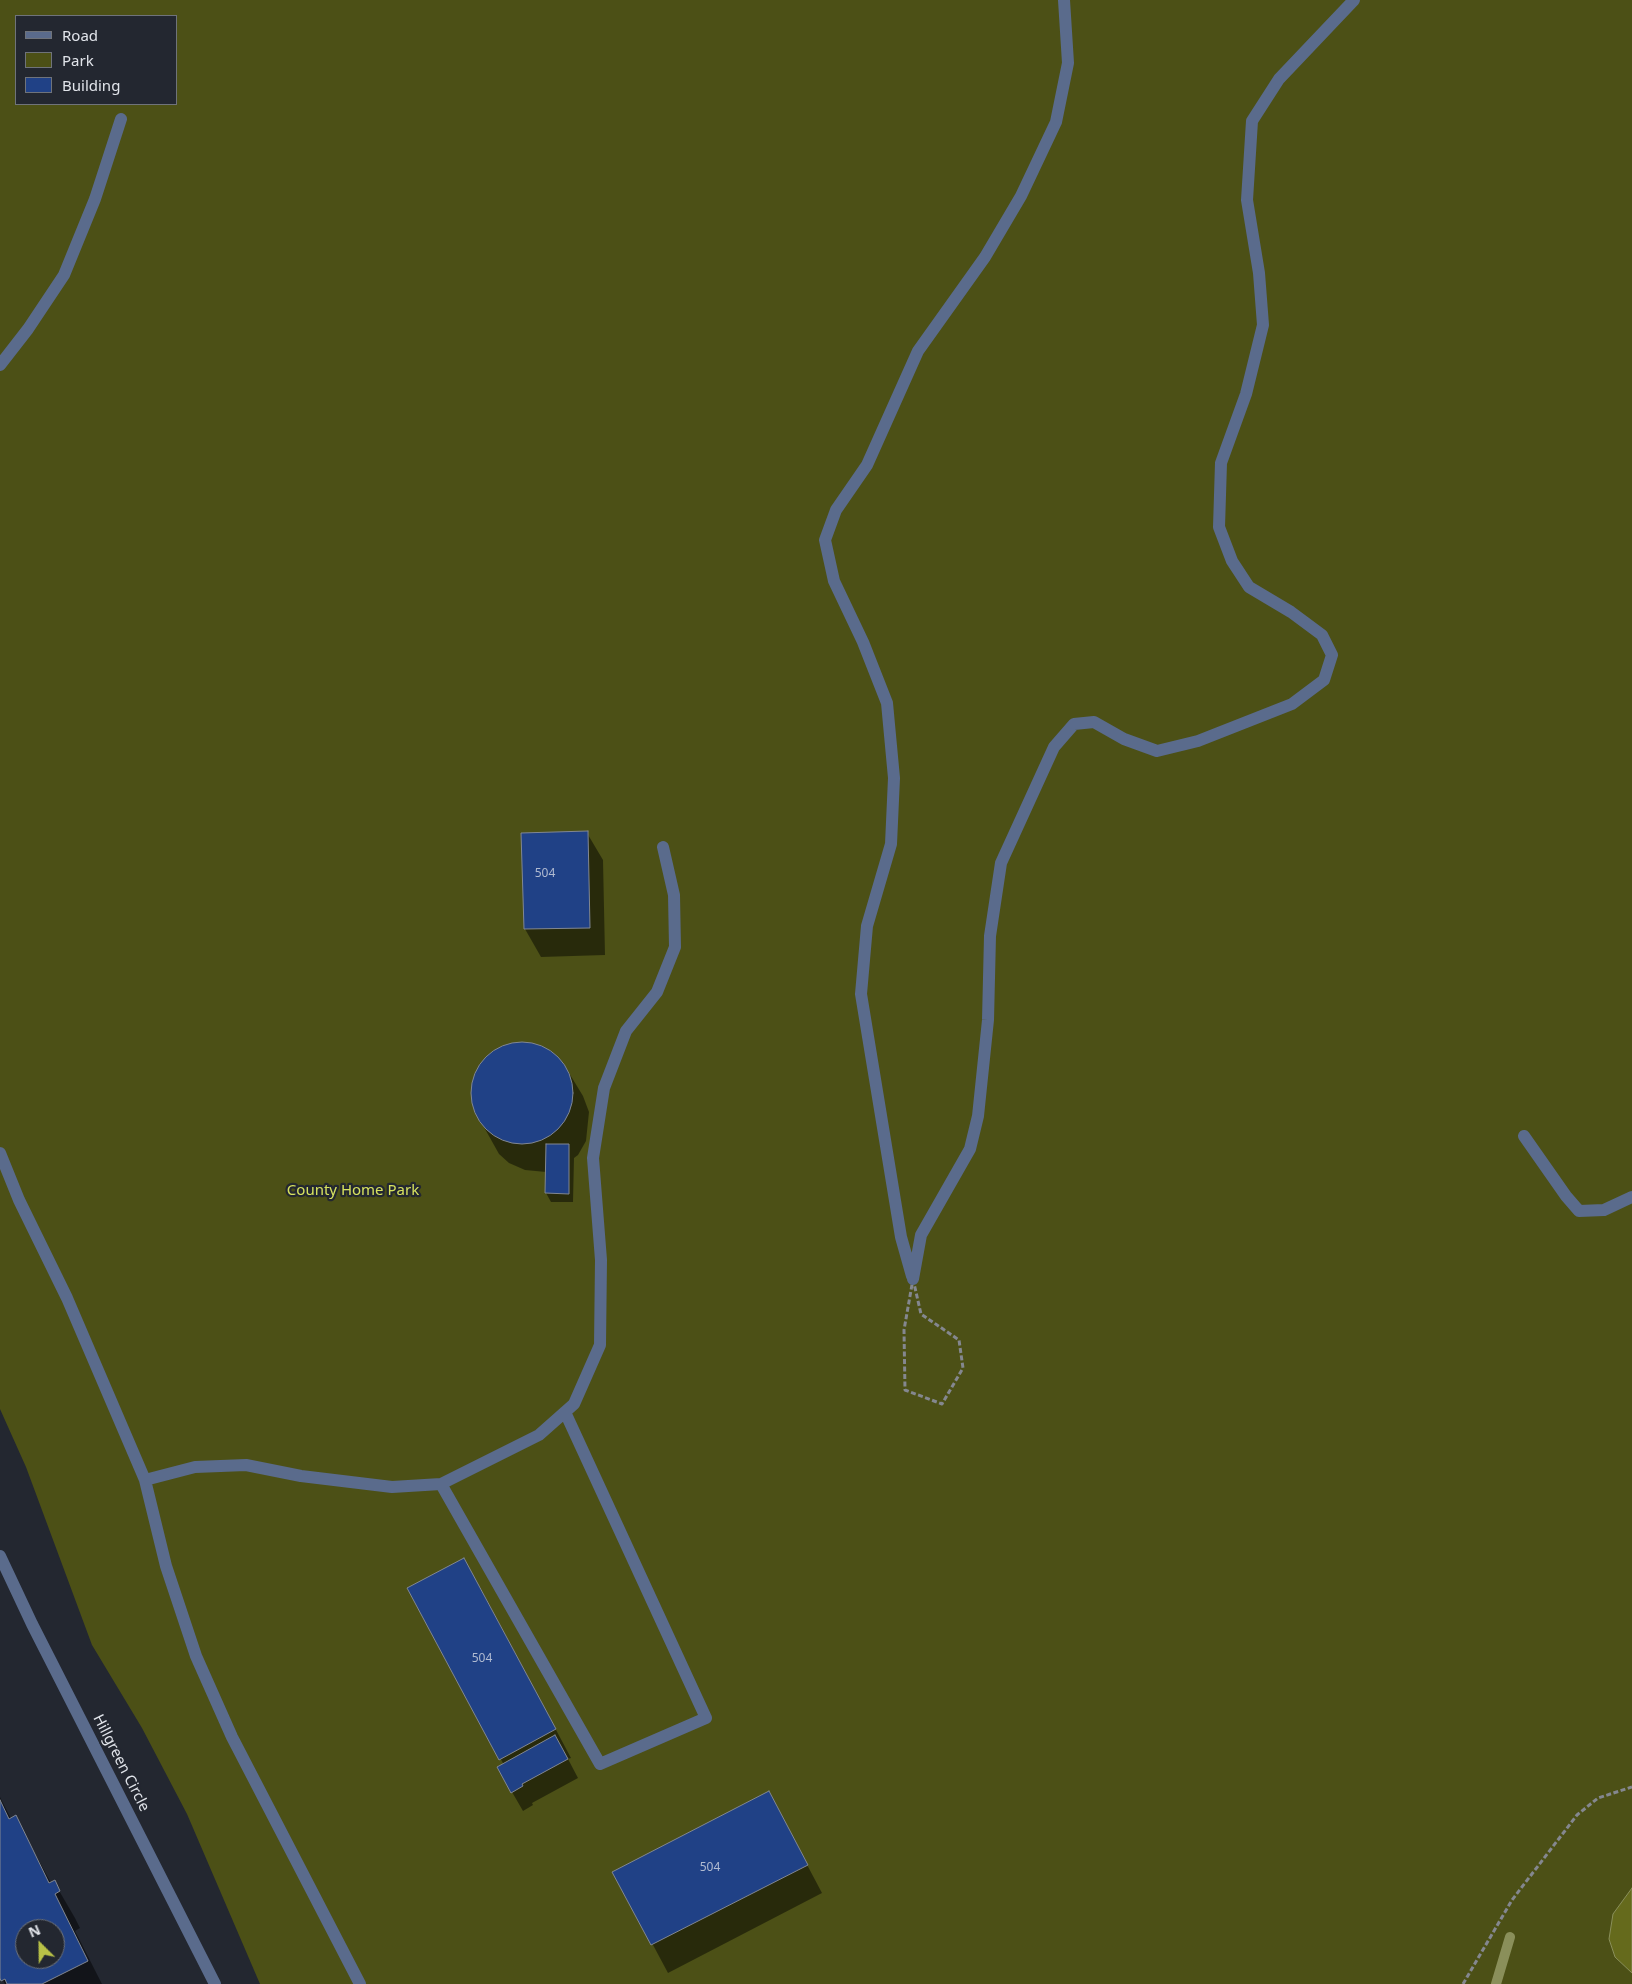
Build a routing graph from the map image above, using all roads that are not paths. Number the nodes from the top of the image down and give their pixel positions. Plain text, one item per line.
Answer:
1 (1064, 0) edge
2 (1354, 0) edge
3 (121, 120) dead end
4 (0, 365) edge
5 (663, 847) dead end
6 (1524, 1136) dead end
7 (0, 1153) edge
8 (1632, 1197) edge
9 (565, 1412) junction
10 (145, 1480) junction
11 (441, 1484) junction
12 (0, 1556) edge
13 (215, 1984) edge
14 (360, 1984) edge

1 - 2 street
3 - 4 street
5 - 9 street
6 - 8 street
7 - 10 street
9 - 11 street
9 - 11 street
10 - 11 street
10 - 14 street
12 - 13 street, Hillgreen Circle

